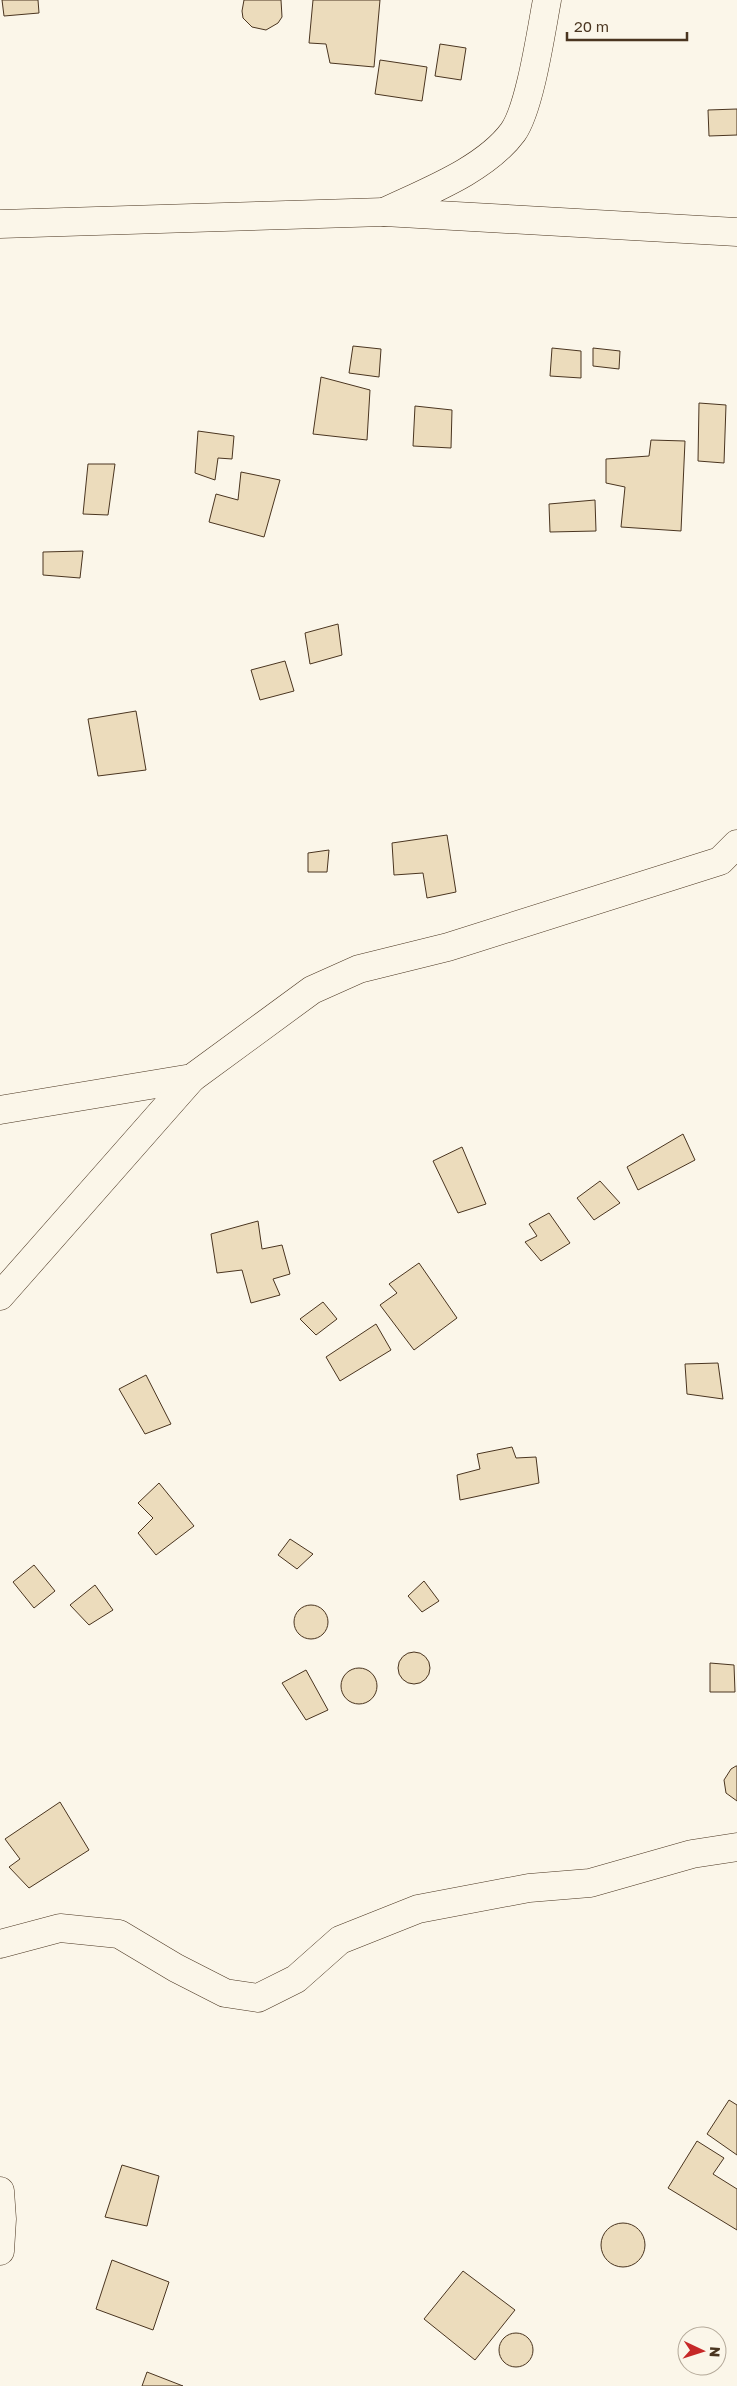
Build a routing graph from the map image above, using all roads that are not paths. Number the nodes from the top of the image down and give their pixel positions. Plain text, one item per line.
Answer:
1 (547, 0) edge
2 (384, 212) junction
3 (0, 224) edge
4 (737, 232) edge
5 (737, 844) edge
6 (192, 1078) junction
7 (0, 1110) edge
8 (0, 1296) edge
9 (737, 1847) edge
10 (0, 1944) edge
11 (0, 2191) edge
12 (0, 2251) edge

1 - 2 street
2 - 3 street
2 - 4 street
5 - 6 street
6 - 7 street
6 - 8 street
9 - 10 street
11 - 12 street

